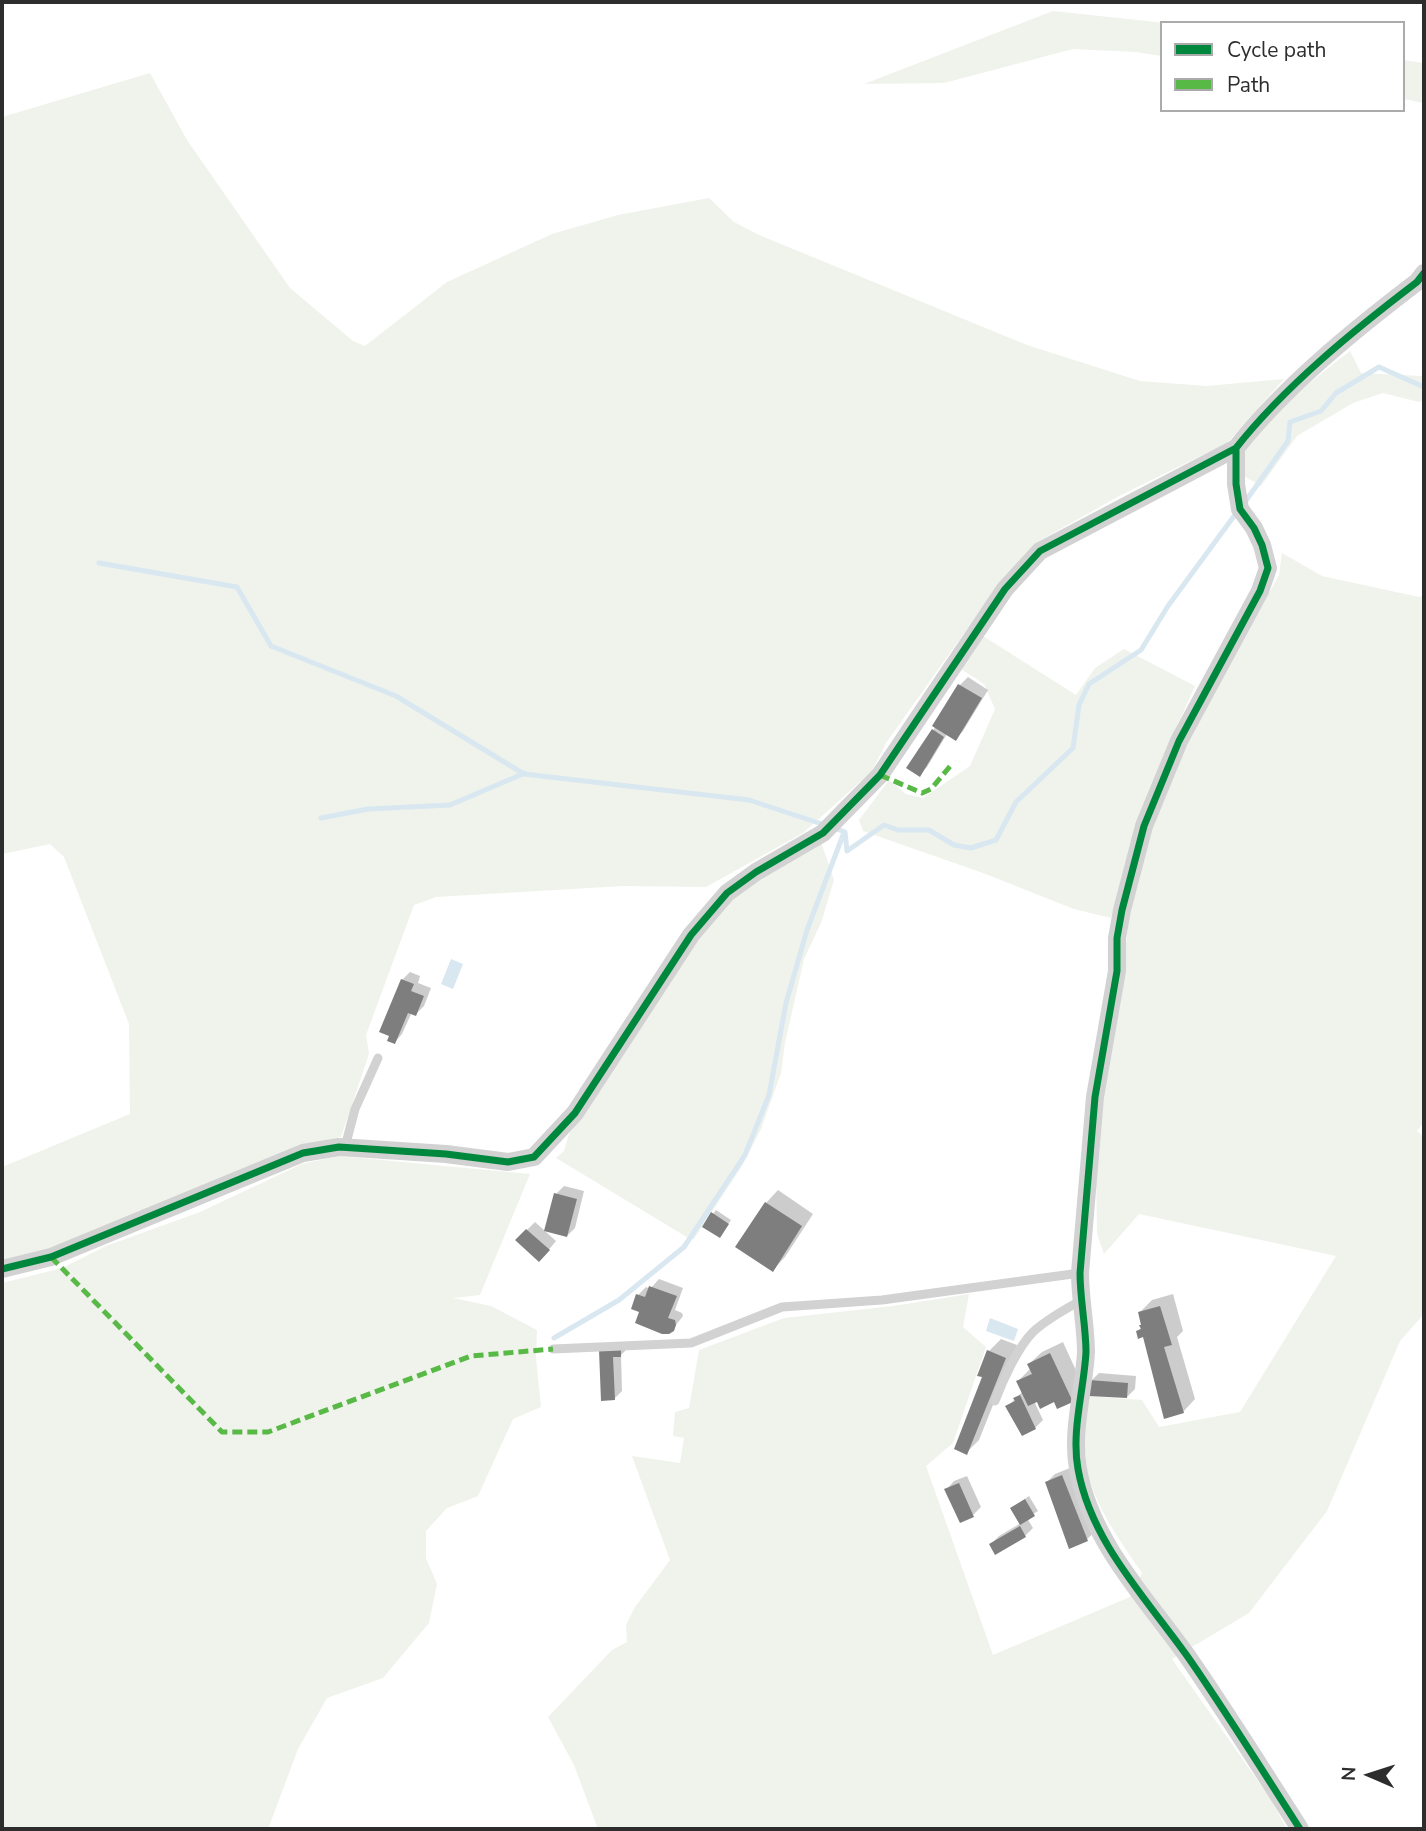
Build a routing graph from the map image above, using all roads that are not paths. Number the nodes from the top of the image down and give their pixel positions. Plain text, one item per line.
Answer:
1 (1424, 273) edge
2 (1236, 448) junction
3 (378, 1058) dead end
4 (345, 1147) junction
5 (2, 1269) edge
6 (1080, 1273) junction
7 (1080, 1301) junction
8 (553, 1349) dead end
9 (995, 1401) dead end
10 (1300, 1829) edge

1 - 2 street
2 - 4 street
2 - 6 street
3 - 4 lane
4 - 5 street
6 - 7 street
6 - 8 lane
7 - 9 lane
7 - 10 street

